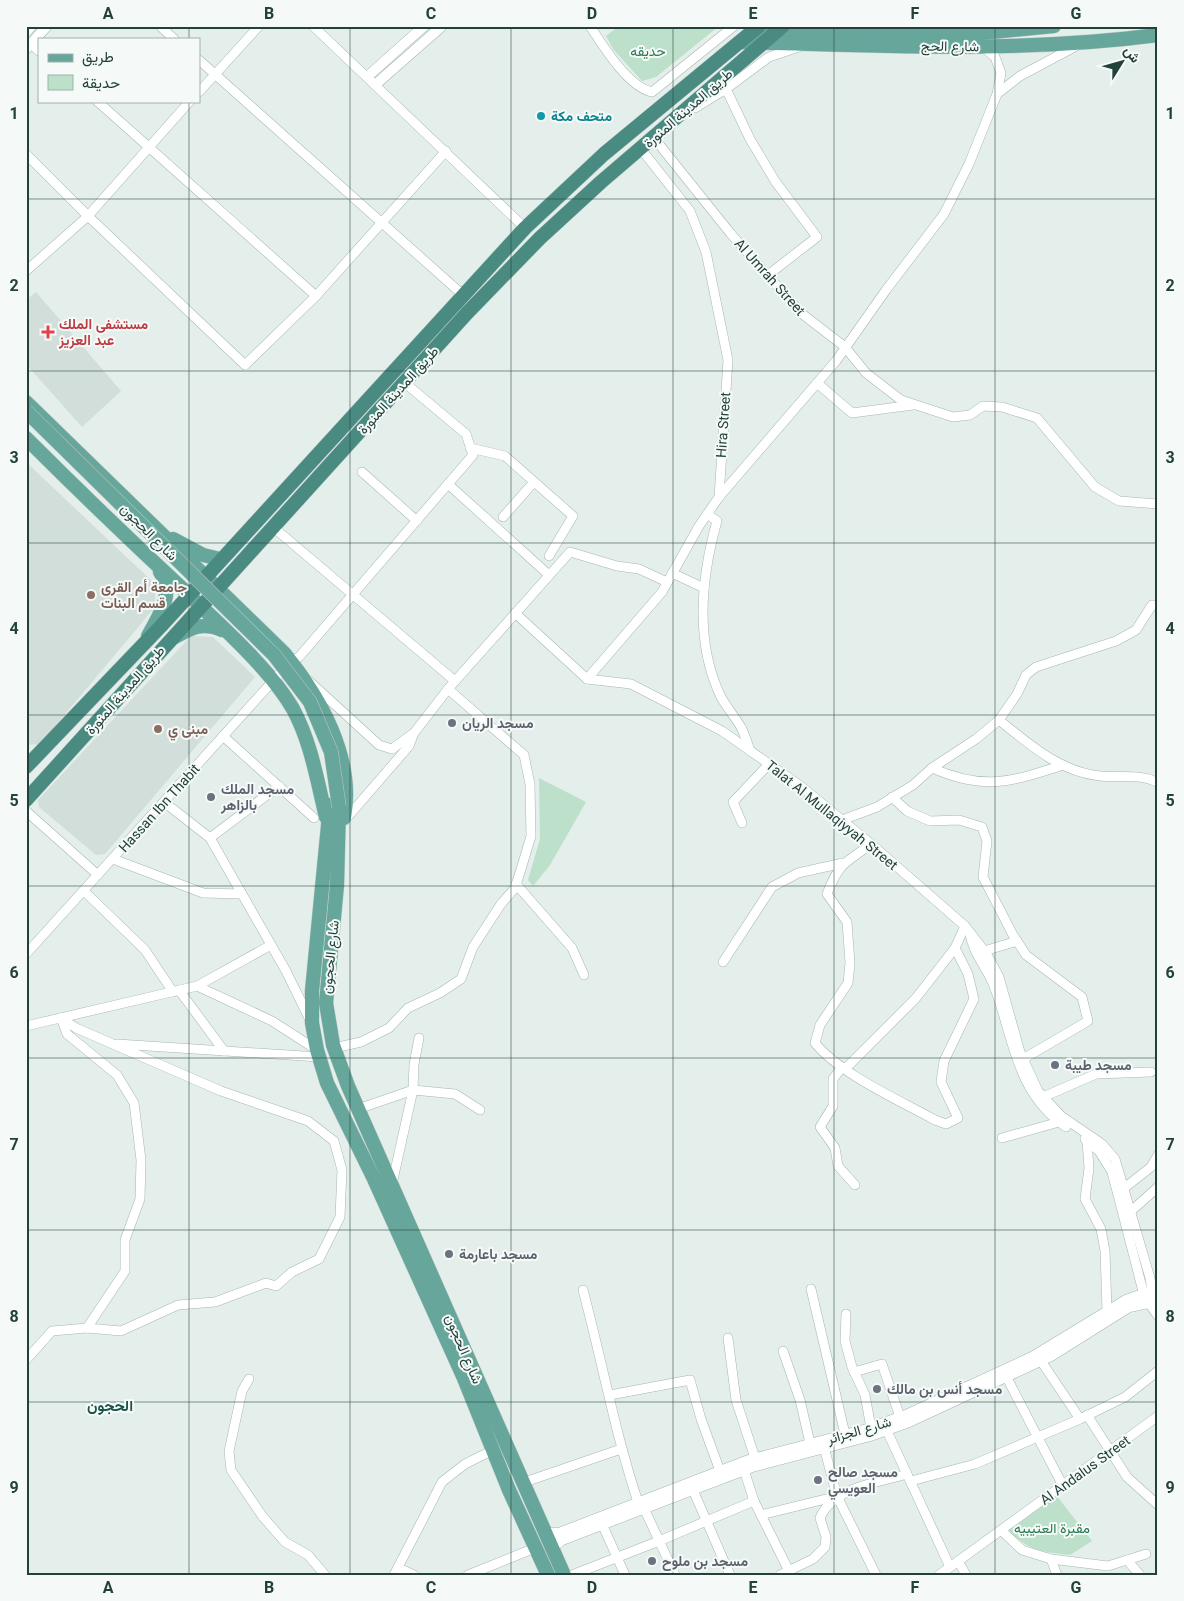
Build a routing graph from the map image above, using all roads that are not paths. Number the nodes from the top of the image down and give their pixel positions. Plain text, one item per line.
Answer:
1 (31, 26) edge
2 (47, 26) edge
3 (160, 26) edge
4 (259, 26) edge
5 (313, 26) edge
6 (424, 26) edge
7 (442, 26) edge
8 (590, 26) edge
9 (734, 26) edge
10 (876, 26) edge
11 (1054, 26) edge
12 (757, 28) edge
13 (780, 28) edge
14 (840, 29) edge
15 (26, 32) edge
16 (861, 32) junction
17 (1158, 35) edge
18 (39, 38) edge
19 (173, 38) edge
20 (741, 42) junction
21 (764, 43) junction
22 (808, 44) junction
23 (1078, 44) junction
24 (708, 47) junction
25 (983, 47) junction
26 (200, 61) edge
27 (712, 67) junction
28 (214, 74) junction
29 (368, 76) junction
30 (665, 82) junction
31 (376, 84) junction
32 (689, 87) junction
33 (726, 89) junction
34 (200, 91) edge
35 (997, 94) junction
36 (98, 102) edge
37 (189, 102) edge
38 (673, 121) junction
39 (654, 138) junction
40 (150, 147) junction
41 (641, 149) junction
42 (446, 151) junction
43 (26, 154) edge
44 (88, 216) junction
45 (382, 223) junction
46 (525, 228) junction
47 (26, 271) edge
48 (768, 275) junction
49 (463, 295) junction
50 (316, 296) junction
51 (845, 347) junction
52 (405, 383) junction
53 (817, 383) junction
54 (26, 402) edge
55 (916, 404) junction
56 (26, 411) edge
57 (26, 422) edge
58 (26, 438) edge
59 (470, 448) junction
60 (362, 472) dead end
61 (534, 482) junction
62 (448, 484) junction
63 (719, 497) junction
64 (1158, 504) edge
65 (707, 514) junction
66 (502, 517) dead end
67 (416, 521) junction
68 (274, 527) junction
69 (157, 530) junction
70 (148, 556) junction
71 (549, 556) dead end
72 (220, 559) junction
73 (672, 572) junction
74 (549, 575) junction
75 (204, 576) junction
76 (667, 582) junction
77 (704, 588) junction
78 (218, 589) junction
79 (188, 594) junction
80 (352, 596) junction
81 (1158, 606) edge
82 (202, 607) junction
83 (515, 613) junction
84 (225, 631) junction
85 (169, 640) junction
86 (145, 641) junction
87 (291, 661) junction
88 (305, 678) junction
89 (587, 679) junction
90 (273, 681) junction
91 (454, 682) junction
92 (448, 689) junction
93 (999, 720) junction
94 (414, 732) junction
95 (223, 736) junction
96 (750, 751) junction
97 (28, 762) edge
98 (769, 764) junction
99 (1063, 765) junction
100 (932, 768) junction
101 (41, 783) junction
102 (1158, 783) edge
103 (279, 786) junction
104 (26, 792) edge
105 (892, 797) junction
106 (26, 800) edge
107 (164, 802) junction
108 (334, 806) junction
109 (26, 811) edge
110 (314, 818) dead end
111 (842, 820) junction
112 (343, 822) junction
113 (742, 823) dead end
114 (328, 827) junction
115 (210, 838) junction
116 (871, 844) junction
117 (338, 851) junction
118 (112, 859) junction
119 (843, 863) junction
120 (98, 875) junction
121 (516, 884) junction
122 (84, 891) junction
123 (242, 894) junction
124 (967, 929) junction
125 (1017, 941) junction
126 (271, 945) junction
127 (955, 948) junction
128 (28, 949) edge
129 (984, 951) junction
130 (723, 962) dead end
131 (584, 975) dead end
132 (198, 986) junction
133 (176, 991) junction
134 (61, 1018) junction
135 (312, 1022) junction
136 (26, 1026) edge
137 (419, 1038) dead end
138 (111, 1043) junction
139 (334, 1048) junction
140 (224, 1050) junction
141 (318, 1054) junction
142 (1023, 1059) junction
143 (844, 1068) junction
144 (1151, 1072) dead end
145 (413, 1090) junction
146 (1043, 1097) junction
147 (358, 1108) junction
148 (480, 1110) dead end
149 (1060, 1122) junction
150 (1002, 1138) dead end
151 (1087, 1141) junction
152 (1158, 1155) edge
153 (392, 1184) junction
154 (855, 1185) dead end
155 (1158, 1187) edge
156 (1123, 1189) junction
157 (1130, 1212) junction
158 (811, 1289) dead end
159 (583, 1290) dead end
160 (1151, 1298) edge
161 (1107, 1311) junction
162 (846, 1314) dead end
163 (1158, 1316) edge
164 (87, 1328) junction
165 (728, 1338) dead end
166 (783, 1351) dead end
167 (26, 1360) edge
168 (1041, 1361) junction
169 (1158, 1371) edge
170 (854, 1372) junction
171 (1007, 1378) junction
172 (248, 1379) dead end
173 (610, 1395) junction
174 (1158, 1416) edge
175 (1084, 1417) junction
176 (900, 1418) junction
177 (871, 1428) junction
178 (887, 1431) junction
179 (845, 1434) junction
180 (1037, 1437) junction
181 (810, 1443) junction
182 (824, 1448) junction
183 (621, 1449) junction
184 (493, 1450) junction
185 (1110, 1453) junction
186 (755, 1458) junction
187 (744, 1470) junction
188 (720, 1471) junction
189 (909, 1477) junction
190 (522, 1483) junction
191 (1063, 1486) junction
192 (693, 1490) junction
193 (837, 1496) junction
194 (754, 1501) junction
195 (641, 1504) junction
196 (1158, 1505) edge
197 (761, 1515) junction
198 (707, 1521) junction
199 (602, 1524) junction
200 (1002, 1531) junction
201 (545, 1533) junction
202 (659, 1541) junction
203 (536, 1548) junction
204 (552, 1548) junction
205 (1146, 1554) dead end
206 (618, 1558) junction
207 (1051, 1560) junction
208 (1127, 1560) junction
209 (958, 1561) junction
210 (1101, 1565) junction
211 (950, 1567) junction
212 (396, 1572) edge
213 (787, 1574) edge
214 (325, 1575) edge
215 (414, 1575) edge
216 (468, 1575) edge
217 (548, 1575) edge
218 (564, 1575) edge
219 (572, 1575) edge
220 (626, 1575) edge
221 (675, 1575) edge
222 (730, 1575) edge
223 (876, 1575) edge
224 (939, 1575) edge
225 (966, 1575) edge
226 (1057, 1575) edge
227 (1109, 1575) edge
228 (1140, 1575) edge

1 - 15 street
2 - 18 street
3 - 19 street
4 - 28 street
5 - 29 street
6 - 29 street
7 - 31 street
8 - 30 street
9 - 24 street
10 - 16 street
11 - 16 main road, شارع الحج
12 - 13 main road, شارع الحج
12 - 20 highway, طريق المدينة المنورة
13 - 14 main road, شارع الحج
13 - 21 highway, طريق المدينة المنورة
14 - 16 main road, شارع الحج
17 - 23 main road, شارع الحج
20 - 21 main road, شارع الحج
20 - 27 highway, طريق المدينة المنورة
21 - 22 main road, شارع الحج
21 - 38 highway, طريق المدينة المنورة
22 - 25 main road, شارع الحج
22 - 33 street
23 - 25 main road, شارع الحج
23 - 35 street
24 - 27 street
24 - 30 street
25 - 35 street
26 - 28 street
27 - 32 highway, طريق المدينة المنورة
28 - 34 street
28 - 45 street
29 - 31 street
30 - 32 street
31 - 42 street
32 - 46 highway, طريق المدينة المنورة
33 - 38 street
33 - 48 street
35 - 51 street
36 - 40 street
37 - 40 street
38 - 39 highway, طريق المدينة المنورة
39 - 41 highway, طريق المدينة المنورة
39 - 48 street, Al Umrah Street
40 - 44 street
40 - 50 street
41 - 52 highway, طريق المدينة المنورة
41 - 63 street, Hira Street
42 - 45 street
42 - 46 street
43 - 44 street
44 - 47 street
44 - 50 street
45 - 49 street
45 - 50 street
46 - 49 highway, طريق المدينة المنورة
48 - 51 street, Al Umrah Street
49 - 72 highway, طريق المدينة المنورة
51 - 53 street
51 - 55 street, Al Umrah Street
52 - 59 street
52 - 68 highway, طريق المدينة المنورة
53 - 55 street
53 - 63 street
54 - 69 main road
55 - 64 street, Al Umrah Street
56 - 108 main road, شارع الحجون, bridge
57 - 108 main road, شارع الحجون
58 - 70 main road
59 - 61 street
59 - 62 street, Hassan Ibn Thabit
60 - 67 street
61 - 66 street
61 - 71 street
62 - 67 street, Hassan Ibn Thabit
62 - 74 street
63 - 65 street
65 - 73 street
65 - 77 street
67 - 80 street, Hassan Ibn Thabit
68 - 78 highway, طريق المدينة المنورة
68 - 80 street
69 - 72 main road
69 - 75 main road
70 - 79 main road
70 - 86 main road
72 - 75 highway, طريق المدينة المنورة
73 - 76 street
73 - 77 street
74 - 76 street
74 - 83 street
75 - 78 main road
75 - 79 highway, طريق المدينة المنورة
76 - 89 street
77 - 96 street
78 - 82 highway, طريق المدينة المنورة
78 - 87 main road
79 - 82 main road
79 - 86 highway, طريق المدينة المنورة
80 - 87 street, Hassan Ibn Thabit
80 - 91 street
81 - 93 street
82 - 84 main road
82 - 85 highway, طريق المدينة المنورة
83 - 89 street
83 - 91 street
84 - 85 main road
84 - 90 main road
85 - 101 highway, طريق المدينة المنورة
86 - 97 highway, طريق المدينة المنورة
87 - 88 main road
87 - 90 street, Hassan Ibn Thabit
88 - 94 street
88 - 112 main road
89 - 96 street, Talat Al Mullaqiyyah Street
90 - 95 street, Hassan Ibn Thabit
90 - 114 main road
91 - 92 street
92 - 94 street
92 - 121 street
93 - 99 street
93 - 100 street
94 - 112 street
95 - 103 street
95 - 107 street, Hassan Ibn Thabit
96 - 98 street, Talat Al Mullaqiyyah Street
98 - 111 street, Talat Al Mullaqiyyah Street
98 - 113 street
99 - 100 street
99 - 102 street
100 - 105 street
101 - 104 highway, طريق المدينة المنورة
101 - 106 highway, طريق المدينة المنورة
103 - 110 street
103 - 115 street
105 - 111 street
105 - 125 street
107 - 115 street
107 - 118 street, Hassan Ibn Thabit
108 - 114 main road, شارع الحجون
108 - 117 main road, شارع الحجون
109 - 120 street
111 - 116 street, Talat Al Mullaqiyyah Street
112 - 117 main road
114 - 135 main road, شارع الحجون
115 - 123 street
116 - 119 street
116 - 124 street, Talat Al Mullaqiyyah Street
117 - 139 main road, شارع الحجون
118 - 120 street, Hassan Ibn Thabit
118 - 123 street
119 - 130 street
119 - 143 street
120 - 122 street, Hassan Ibn Thabit
121 - 131 street
121 - 139 street
122 - 128 street, Hassan Ibn Thabit
122 - 133 street
123 - 126 street
124 - 127 street
124 - 129 street, Talat Al Mullaqiyyah Street
124 - 149 street, Talat Al Mullaqiyyah Street
125 - 129 street
125 - 142 street
126 - 132 street
126 - 135 street
127 - 143 street
127 - 143 street
129 - 142 street, Talat Al Mullaqiyyah Street
132 - 133 street
132 - 141 street
133 - 134 street
133 - 140 street
134 - 136 street
134 - 138 street
134 - 164 street
135 - 141 main road, شارع الحجون
137 - 145 street
138 - 140 street
138 - 164 street
139 - 147 main road, شارع الحجون
140 - 141 street
141 - 184 main road, شارع الحجون
142 - 146 street, Talat Al Mullaqiyyah Street
143 - 154 street
144 - 146 street
145 - 147 street
145 - 148 street
145 - 153 street
146 - 156 street, Talat Al Mullaqiyyah Street
147 - 153 main road, شارع الحجون
149 - 150 street
149 - 151 street, Talat Al Mullaqiyyah Street
151 - 160 street, Talat Al Mullaqiyyah Street
151 - 161 street
152 - 156 street
153 - 190 main road, شارع الحجون
155 - 157 street
156 - 157 street, Talat Al Mullaqiyyah Street
157 - 160 street, Talat Al Mullaqiyyah Street
158 - 179 street
159 - 173 street
160 - 161 street, شارع الجزائر
160 - 163 street
160 - 168 street, شارع الجزائر
161 - 176 street, شارع الجزائر
162 - 170 street
164 - 167 street
165 - 186 street
166 - 181 street
168 - 171 street, شارع الجزائر
168 - 175 street
169 - 175 street
170 - 176 street
170 - 177 street
171 - 178 street, شارع الجزائر
171 - 180 street
172 - 214 street
173 - 183 street
173 - 188 street
174 - 185 street, Al Andalus Street
175 - 180 street
175 - 185 street
176 - 177 street, شارع الجزائر
177 - 179 street, شارع الجزائر
178 - 182 street, شارع الجزائر
178 - 189 street
179 - 181 street, شارع الجزائر
180 - 189 street
180 - 191 street
181 - 186 street, شارع الجزائر
182 - 187 street, شارع الجزائر
182 - 193 street
183 - 190 street
183 - 195 street
184 - 203 main road, شارع الحجون
184 - 212 street
185 - 191 street, Al Andalus Street
185 - 196 street
186 - 188 street, شارع الجزائر
187 - 192 street, شارع الجزائر
187 - 194 street
188 - 195 street, شارع الجزائر
189 - 193 street
189 - 211 street
190 - 201 main road, شارع الحجون
191 - 200 street, Al Andalus Street
192 - 195 street, شارع الجزائر
192 - 198 street
193 - 197 street
193 - 213 street
193 - 223 street
194 - 197 street
194 - 198 street
195 - 199 street, شارع الجزائر
195 - 201 street, شارع الجزائر
195 - 202 street
197 - 213 street
198 - 202 street
198 - 222 street
199 - 204 street, شارع الجزائر
199 - 206 street
200 - 207 street
200 - 209 street, Al Andalus Street
201 - 204 main road, شارع الحجون
202 - 206 street
202 - 221 street
203 - 216 street
203 - 217 main road, شارع الحجون
204 - 218 main road, شارع الحجون
205 - 208 street
206 - 219 street
206 - 220 street
207 - 210 street
207 - 226 street
208 - 210 street
208 - 228 street
209 - 211 street, Al Andalus Street
209 - 225 street
210 - 227 street
211 - 224 street, Al Andalus Street
212 - 215 street

